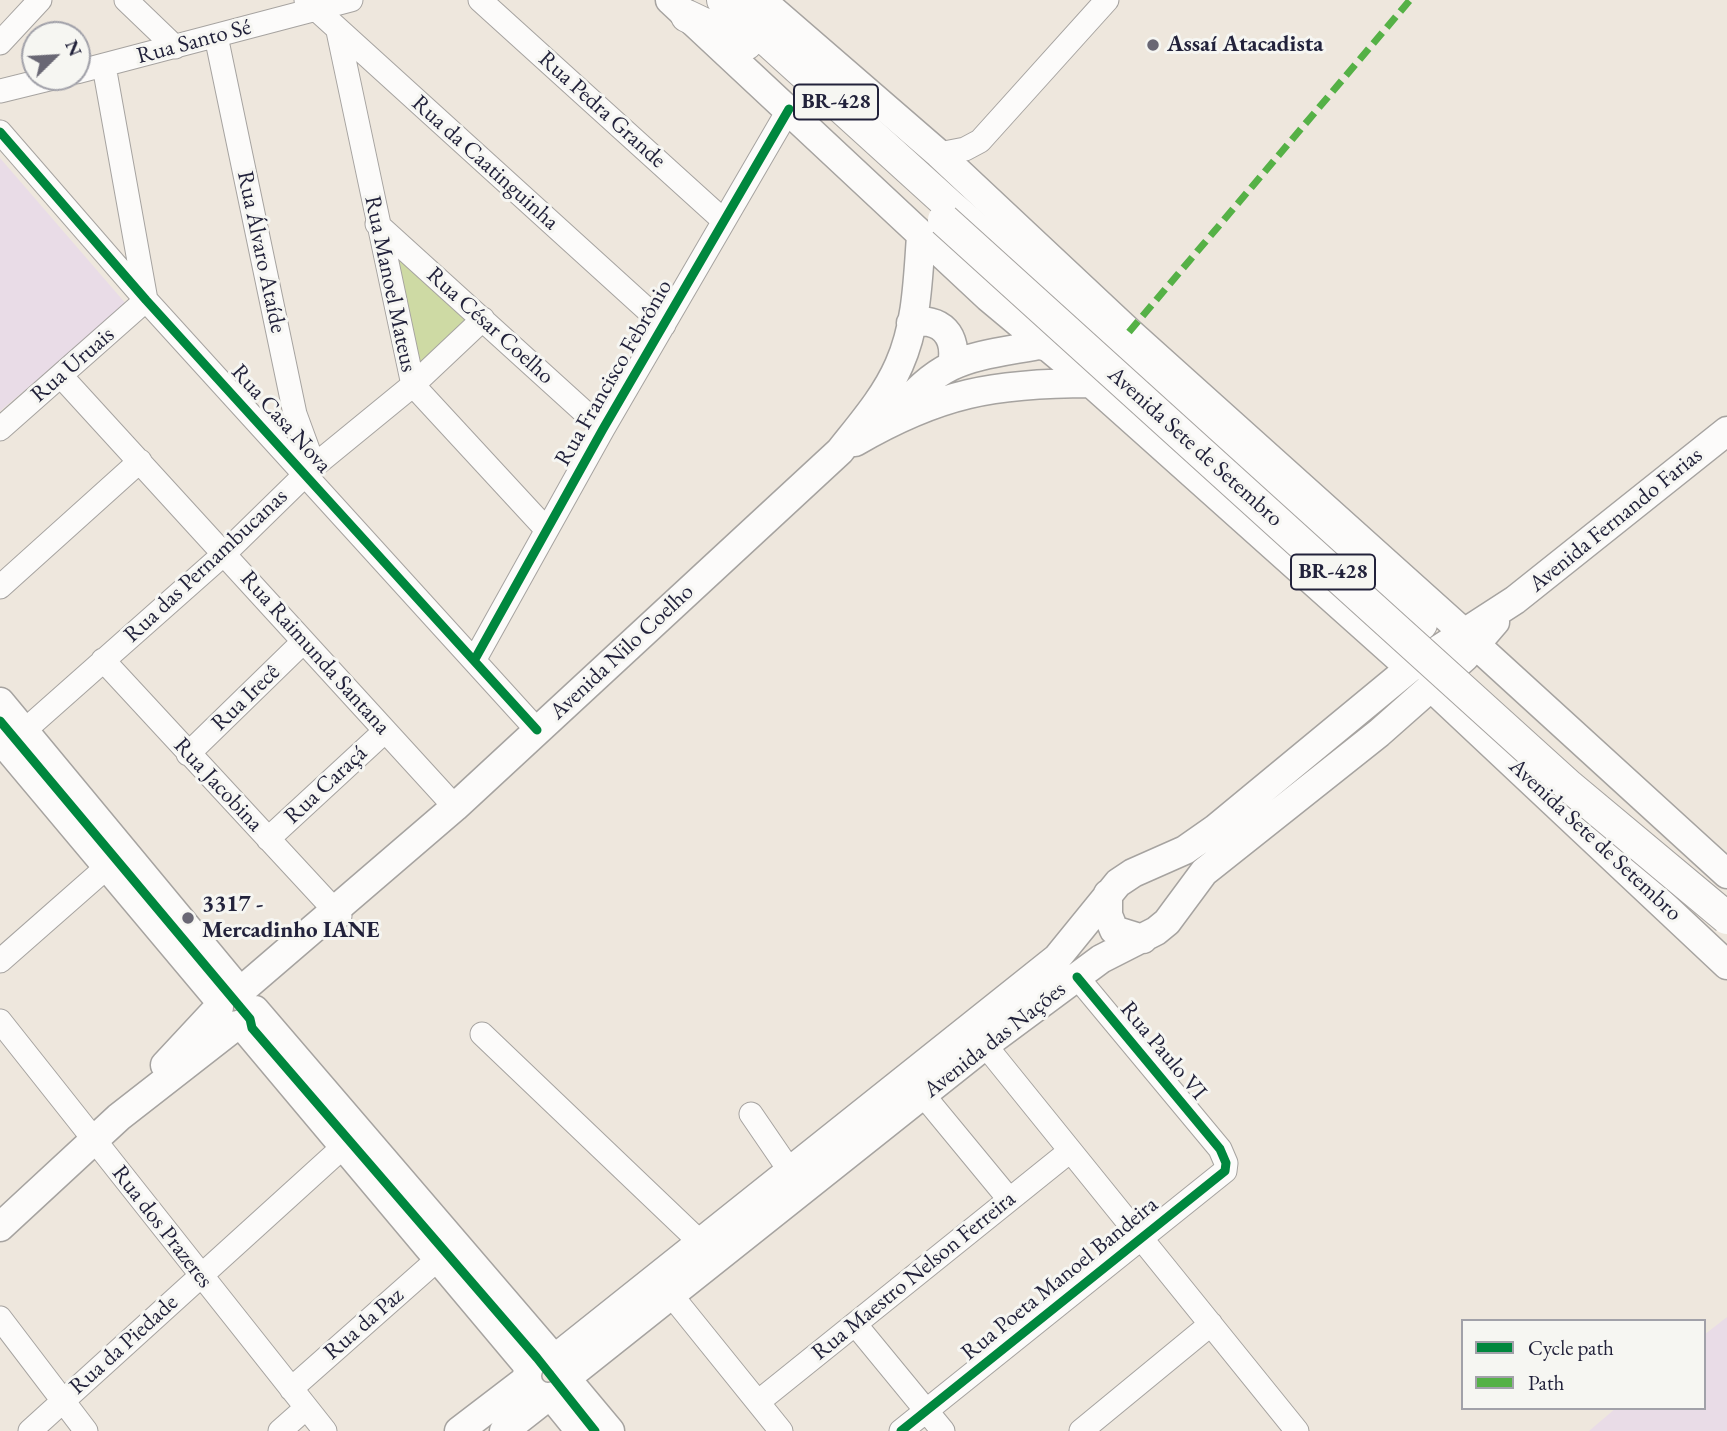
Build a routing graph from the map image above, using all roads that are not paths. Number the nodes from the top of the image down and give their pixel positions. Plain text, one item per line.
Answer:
1 (40, 0) edge
2 (127, 0) edge
3 (351, 0) edge
4 (480, 0) edge
5 (723, 0) edge
6 (761, 0) edge
7 (1107, 0) edge
8 (311, 4) edge
9 (685, 5) edge
10 (338, 31) junction
11 (216, 36) junction
12 (0, 43) edge
13 (174, 47) junction
14 (104, 66) junction
15 (91, 69) edge
16 (21, 86) edge
17 (0, 91) edge
18 (789, 109) junction
19 (0, 132) edge
20 (980, 141) junction
21 (939, 154) junction
22 (947, 212) junction
23 (724, 220) junction
24 (377, 224) junction
25 (146, 300) junction
26 (483, 319) junction
27 (911, 323) junction
28 (664, 325) junction
29 (1077, 341) junction
30 (1044, 344) junction
31 (952, 365) junction
32 (61, 376) junction
33 (1091, 383) junction
34 (413, 385) junction
35 (890, 422) junction
36 (0, 429) edge
37 (603, 429) junction
38 (1727, 431) edge
39 (841, 451) junction
40 (140, 461) junction
41 (309, 470) junction
42 (546, 529) junction
43 (225, 553) junction
44 (0, 587) edge
45 (1469, 639) junction
46 (1376, 641) junction
47 (303, 642) junction
48 (475, 659) junction
49 (103, 660) junction
50 (1409, 667) junction
51 (1386, 686) junction
52 (1422, 695) junction
53 (0, 702) edge
54 (537, 730) junction
55 (385, 731) junction
56 (7, 740) edge
57 (188, 754) junction
58 (455, 807) junction
59 (268, 839) junction
60 (107, 867) junction
61 (1727, 874) edge
62 (1108, 894) junction
63 (1727, 902) edge
64 (337, 913) junction
65 (1727, 918) edge
66 (1143, 939) junction
67 (0, 961) edge
68 (1727, 965) edge
69 (1077, 977) junction
70 (238, 1006) junction
71 (0, 1021) edge
72 (482, 1034) dead end
73 (985, 1045) junction
74 (924, 1096) junction
75 (751, 1114) dead end
76 (93, 1140) junction
77 (343, 1147) junction
78 (1220, 1149) joint
79 (1070, 1151) junction
80 (800, 1179) junction
81 (1009, 1199) junction
82 (0, 1227) edge
83 (1140, 1238) junction
84 (711, 1249) junction
85 (438, 1259) junction
86 (201, 1276) junction
87 (672, 1296) junction
88 (0, 1318) edge
89 (855, 1324) junction
90 (1210, 1324) junction
91 (550, 1376) junction
92 (291, 1389) junction
93 (63, 1400) junction
94 (758, 1402) junction
95 (306, 1408) junction
96 (927, 1411) junction
97 (1287, 1427) edge
98 (30, 1431) edge
99 (86, 1431) edge
100 (279, 1431) edge
101 (325, 1431) edge
102 (459, 1431) edge
103 (504, 1431) edge
104 (580, 1431) edge
105 (610, 1431) edge
106 (781, 1431) edge
107 (901, 1431) edge
108 (943, 1431) edge
109 (1081, 1431) edge

1 - 12 street
2 - 13 street
3 - 8 street, Rua Santo Sé
4 - 23 street, Rua Pedra Grande
5 - 22 highway, Avenida Sete de Setembro / BR-428
6 - 21 main road, Avenida Sete de Setembro
7 - 20 street
8 - 10 street, Rua da Caatinguinha
8 - 11 street, Rua Santo Sé
9 - 18 main road, Avenida Sete de Setembro
9 - 22 highway, Avenida Sete de Setembro / BR-428
10 - 24 street, Rua Manoel Mateus
10 - 28 street, Rua da Caatinguinha
11 - 13 street, Rua Santo Sé
11 - 41 street, Rua Álvaro Ataíde
13 - 14 street, Rua Santo Sé
14 - 15 street, Rua Santo Sé
14 - 25 street
16 - 17 street
18 - 22 main road, Avenida Sete de Setembro
18 - 23 street, Rua Francisco Febrônio
19 - 25 street, Rua Casa Nova
20 - 21 street
20 - 22 street
21 - 22 main road, Avenida Sete de Setembro
22 - 27 main road
22 - 29 highway, Avenida Sete de Setembro / BR-428, bridge
22 - 30 main road, Avenida Sete de Setembro
22 - 45 main road, Avenida Sete de Setembro
22 - 63 highway, Avenida Sete de Setembro / BR-428
23 - 28 street, Rua Francisco Febrônio
24 - 26 street, Rua César Coelho
24 - 34 street, Rua Manoel Mateus
25 - 32 street, Rua Uruais
25 - 41 street, Rua Casa Nova
26 - 34 street, Rua das Pernambucanas
26 - 37 street, Rua César Coelho
27 - 31 main road
27 - 39 main road
28 - 37 street, Rua Francisco Febrônio
29 - 30 highway
29 - 65 highway, Avenida Sete de Setembro / BR-428, bridge
30 - 31 main road
30 - 33 main road, Avenida Sete de Setembro
31 - 35 main road
32 - 36 street, Rua Uruais
32 - 40 street, Rua Raimunda Santana
33 - 35 main road
33 - 46 main road, Avenida Sete de Setembro
34 - 41 street, Rua das Pernambucanas
34 - 42 street, Rua Manoel Mateus
35 - 39 main road
37 - 42 street, Rua Francisco Febrônio
38 - 45 main road, Avenida Fernando Farias
39 - 54 main road, Avenida Nilo Coelho
40 - 43 street, Rua Raimunda Santana
40 - 44 street
41 - 43 street, Rua das Pernambucanas
41 - 48 street, Rua Casa Nova
42 - 48 street, Rua Francisco Febrônio
43 - 47 street, Rua Raimunda Santana
43 - 49 street, Rua das Pernambucanas
45 - 50 main road, Avenida das Nações
45 - 52 main road, Avenida das Nações
45 - 61 main road, Avenida Sete de Setembro
46 - 50 main road, Avenida Sete de Setembro
46 - 51 main road
47 - 55 street, Rua Raimunda Santana
47 - 57 street, Rua Irecê
48 - 54 street, Rua Casa Nova
49 - 56 street, Rua das Pernambucanas
49 - 57 street, Rua Jacobina
50 - 51 main road, Avenida das Nações
51 - 62 main road, Avenida das Nações
52 - 66 main road, Avenida das Nações
52 - 68 main road, Avenida Sete de Setembro
53 - 56 main road
54 - 58 main road, Avenida Nilo Coelho
55 - 58 street, Rua Raimunda Santana
55 - 59 street, Rua Caraçá
56 - 60 main road
56 - 70 main road
57 - 59 street, Rua Jacobina
58 - 64 main road, Avenida Nilo Coelho
59 - 64 street, Rua Jacobina
60 - 67 street
60 - 70 main road
62 - 66 main road
62 - 80 main road, Avenida das Nações
64 - 70 main road, Avenida Nilo Coelho
66 - 69 main road, Avenida das Nações
69 - 73 main road, Avenida das Nações
69 - 78 street, Rua Paulo VI
70 - 76 main road, Avenida Nilo Coelho
70 - 77 main road
70 - 91 main road
71 - 76 street, Rua dos Prazeres
72 - 84 street
73 - 74 main road, Avenida das Nações
73 - 79 street
74 - 80 main road, Avenida das Nações
74 - 81 street
75 - 80 street
76 - 82 main road
76 - 86 street, Rua dos Prazeres
77 - 85 main road
77 - 86 street, Rua da Piedade
78 - 83 street, Rua Poeta Manoel Bandeira
79 - 81 street, Rua Maestro Nelson Ferreira
79 - 83 street
80 - 84 main road, Avenida das Nações
81 - 89 street, Rua Maestro Nelson Ferreira
83 - 90 street
83 - 96 street, Rua Poeta Manoel Bandeira
84 - 87 main road, Avenida das Nações
84 - 91 main road, Avenida das Nações
85 - 91 main road
85 - 92 street, Rua da Paz
86 - 92 street, Rua dos Prazeres
86 - 93 street, Rua da Piedade
87 - 91 main road, Avenida das Nações
87 - 94 street
88 - 93 street
89 - 94 street, Rua Maestro Nelson Ferreira
89 - 96 street
90 - 97 street
90 - 109 street
91 - 102 main road, Avenida das Nações
91 - 103 main road, Avenida das Nações
91 - 104 main road
91 - 105 main road
92 - 95 street, Rua dos Prazeres
93 - 98 street, Rua da Piedade
93 - 99 street
94 - 106 street
95 - 100 street
95 - 101 street, Rua dos Prazeres
96 - 107 street, Rua Poeta Manoel Bandeira
96 - 108 street

